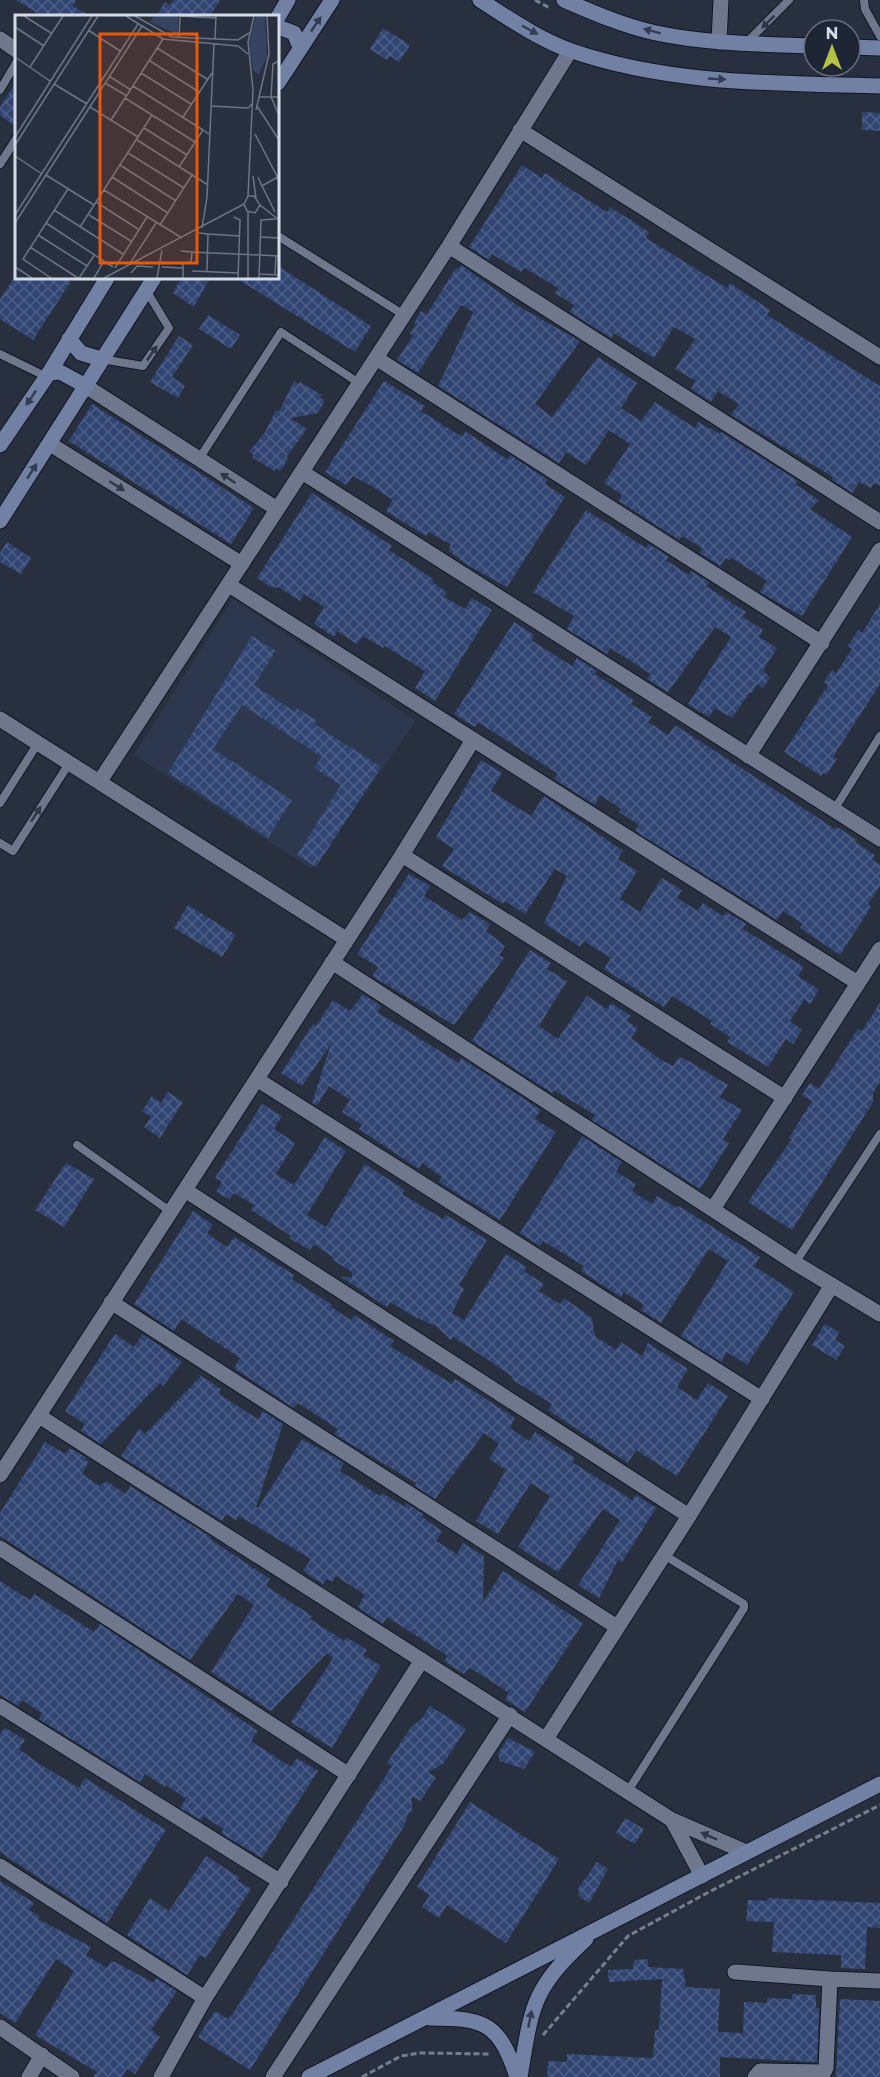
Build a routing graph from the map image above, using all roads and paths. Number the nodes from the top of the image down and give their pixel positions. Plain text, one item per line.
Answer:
1 (288, 0) edge
2 (332, 0) edge
3 (480, 0) edge
4 (564, 0) edge
5 (721, 0) edge
6 (789, 0) edge
7 (864, 0) edge
8 (279, 15) edge
9 (279, 27) edge
10 (880, 36) edge
11 (0, 39) edge
12 (719, 42) junction
13 (746, 43) junction
14 (802, 45) edge
15 (300, 47) junction
16 (862, 47) edge
17 (880, 48) edge
18 (15, 49) edge
19 (570, 51) junction
20 (15, 65) edge
21 (279, 81) edge
22 (880, 86) edge
23 (0, 90) edge
24 (520, 130) junction
25 (15, 141) edge
26 (0, 164) edge
27 (279, 237) edge
28 (449, 246) junction
29 (106, 279) edge
30 (150, 284) edge
31 (404, 315) junction
32 (69, 339) junction
33 (0, 354) edge
34 (880, 357) edge
35 (101, 358) junction
36 (376, 358) junction
37 (47, 374) junction
38 (359, 383) junction
39 (84, 385) junction
40 (2, 436) edge
41 (50, 444) junction
42 (198, 459) junction
43 (302, 472) junction
44 (277, 509) junction
45 (0, 520) edge
46 (880, 522) edge
47 (880, 550) edge
48 (242, 564) junction
49 (229, 585) junction
50 (822, 642) junction
51 (0, 719) edge
52 (880, 736) edge
53 (473, 740) junction
54 (38, 742) junction
55 (748, 756) junction
56 (70, 762) junction
57 (100, 781) junction
58 (0, 803) edge
59 (834, 810) junction
60 (880, 839) edge
61 (0, 843) edge
62 (402, 855) junction
63 (346, 939) junction
64 (880, 949) edge
65 (332, 962) junction
66 (858, 983) junction
67 (258, 1080) junction
68 (785, 1098) junction
69 (880, 1134) edge
70 (77, 1145) dead end
71 (185, 1190) junction
72 (713, 1209) junction
73 (171, 1212) junction
74 (795, 1263) junction
75 (832, 1285) junction
76 (111, 1302) junction
77 (880, 1314) edge
78 (762, 1399) junction
79 (39, 1416) junction
80 (0, 1475) edge
81 (689, 1516) junction
82 (0, 1548) edge
83 (664, 1555) junction
84 (617, 1628) junction
85 (422, 1660) junction
86 (0, 1706) edge
87 (510, 1715) junction
88 (546, 1739) junction
89 (349, 1775) junction
90 (880, 1784) edge
91 (628, 1791) junction
92 (880, 1805) edge
93 (672, 1820) junction
94 (746, 1852) junction
95 (0, 1866) edge
96 (702, 1876) junction
97 (281, 1882) junction
98 (600, 1925) junction
99 (735, 1972) dead end
100 (830, 1979) junction
101 (880, 1982) edge
102 (205, 1998) junction
103 (427, 2018) junction
104 (0, 2026) edge
105 (517, 2053) junction
106 (42, 2055) junction
107 (29, 2077) edge
108 (72, 2077) edge
109 (161, 2077) edge
110 (273, 2077) edge
111 (309, 2077) edge
112 (362, 2077) edge
113 (518, 2077) edge
114 (755, 2077) edge

1 - 8 main road
15 -> 2 main road
3 -> 19 main road
12 -> 4 main road
5 - 12 street
6 -> 13 lane
7 - 10 lane
9 - 15 main road
11 - 18 street
12 - 13 main road
13 - 14 main road
15 - 21 main road
16 - 17 main road
19 -> 22 main road
19 - 24 street
20 - 23 lane
24 - 28 street
24 - 34 street
25 - 26 lane
27 - 31 lane
28 - 31 street
28 - 46 street
29 - 32 main road
30 - 35 main road
35 -> 30 lane
31 - 36 street
32 - 35 main road
32 - 37 main road
33 - 37 lane
35 - 39 main road
36 - 38 street
36 - 50 street
37 - 39 main road
37 -> 40 main road
38 - 42 lane
38 - 43 street
39 - 41 main road
39 - 42 street
45 -> 41 main road
41 -> 48 street
44 -> 42 street
43 - 44 street
43 - 55 street
44 - 48 street
47 - 50 street
48 - 49 street
49 - 53 street
49 - 57 street
50 - 55 street
51 - 54 street
52 - 59 lane
53 - 62 street
53 - 66 street
54 - 56 street
54 - 58 lane
55 - 59 street
56 - 57 street
61 -> 56 lane
57 - 63 street
59 - 60 street
62 - 63 street
62 - 68 street
63 - 65 street
64 - 66 street
65 - 67 street
65 - 72 street
66 - 68 street
67 - 71 street
67 - 78 street
68 - 72 street
69 - 74 lane
70 - 73 lane
71 - 73 street
71 - 81 street
72 - 74 street
73 - 76 street
74 - 75 street
75 - 77 street
75 - 78 street
76 - 79 street
76 - 84 street
78 - 81 street
79 - 80 street
79 - 85 street
81 - 83 street
82 - 89 street
83 - 84 street
83 - 91 lane
84 - 88 street
85 - 87 street
85 - 89 street
86 - 97 street
87 - 88 street
87 - 110 street
88 - 91 street
89 - 97 street
90 - 94 main road
91 - 93 street
92 - 105 path
94 -> 93 street
93 - 96 street
94 - 96 main road
95 - 102 street
96 - 98 main road
97 - 102 street
98 - 103 main road
105 -> 98 main road
99 - 100 street
100 - 101 street
100 - 114 street
102 - 109 street
103 - 105 main road
103 - 111 main road
104 - 106 street
105 - 112 path
105 - 113 main road
106 - 107 street
106 - 108 street

